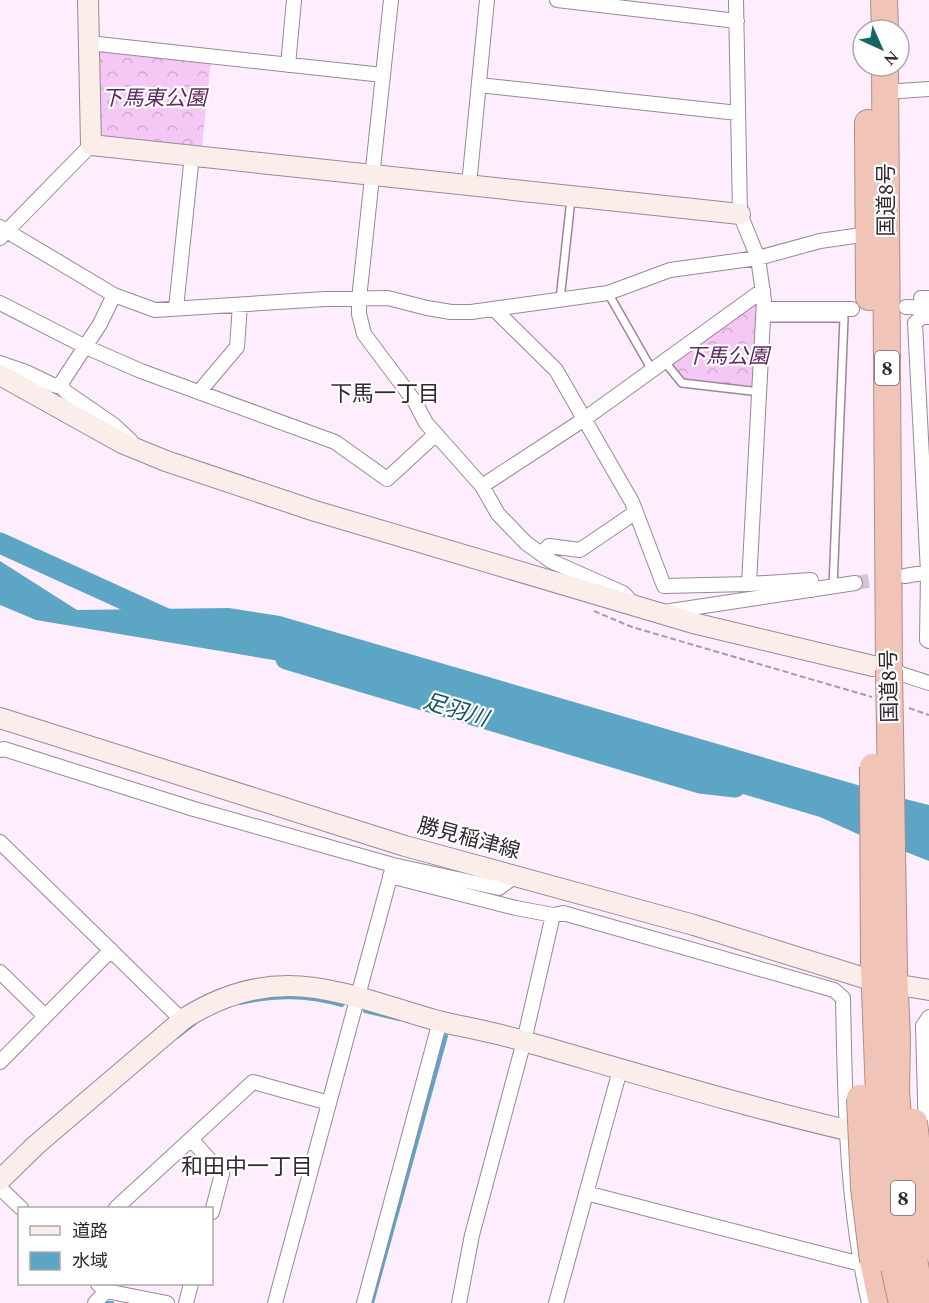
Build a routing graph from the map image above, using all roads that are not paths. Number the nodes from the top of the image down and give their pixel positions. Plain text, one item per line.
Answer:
1 (88, 0) edge
2 (294, 0) edge
3 (391, 0) edge
4 (487, 0) edge
5 (556, 0) edge
6 (736, 0) edge
7 (867, 0) edge
8 (884, 0) edge
9 (867, 18) edge
10 (885, 18) edge
11 (737, 21) junction
12 (89, 43) junction
13 (288, 65) junction
14 (383, 75) junction
15 (867, 78) edge
16 (885, 78) edge
17 (478, 85) junction
18 (929, 89) edge
19 (885, 92) junction
20 (738, 113) junction
21 (91, 145) junction
22 (192, 155) junction
23 (373, 174) junction
24 (469, 185) junction
25 (571, 196) junction
26 (740, 214) junction
27 (2, 232) edge
28 (868, 234) junction
29 (758, 258) junction
30 (763, 290) junction
31 (608, 293) junction
32 (114, 295) junction
33 (358, 299) junction
34 (560, 300) junction
35 (926, 301) edge
36 (0, 303) edge
37 (240, 304) junction
38 (176, 308) junction
39 (906, 308) dead end
40 (494, 309) junction
41 (852, 309) dead end
42 (764, 313) junction
43 (929, 317) edge
44 (86, 347) junction
45 (664, 361) junction
46 (0, 363) edge
47 (652, 370) junction
48 (0, 375) edge
49 (63, 382) junction
50 (199, 392) junction
51 (760, 392) junction
52 (924, 393) edge
53 (584, 420) junction
54 (436, 434) junction
55 (144, 452) junction
56 (926, 474) edge
57 (482, 486) junction
58 (636, 512) junction
59 (541, 554) junction
60 (929, 572) edge
61 (905, 576) tunnel mouth
62 (855, 583) tunnel mouth
63 (749, 584) junction
64 (832, 587) junction
65 (812, 590) junction
66 (636, 606) junction
67 (659, 613) junction
68 (929, 641) edge
69 (881, 668) junction
70 (929, 683) edge
71 (0, 718) edge
72 (0, 750) edge
73 (0, 842) edge
74 (392, 871) junction
75 (515, 876) junction
76 (553, 915) junction
77 (111, 950) junction
78 (0, 972) edge
79 (884, 975) junction
80 (929, 990) edge
81 (357, 998) junction
82 (45, 1016) junction
83 (929, 1017) edge
84 (182, 1020) junction
85 (440, 1021) junction
86 (524, 1041) junction
87 (0, 1062) edge
88 (620, 1070) junction
89 (886, 1093) junction
90 (329, 1104) junction
91 (846, 1130) junction
92 (191, 1139) junction
93 (928, 1149) edge
94 (929, 1169) edge
95 (0, 1180) edge
96 (0, 1188) edge
97 (586, 1193) junction
98 (19, 1207) edge
99 (118, 1207) edge
100 (213, 1208) edge
101 (929, 1247) edge
102 (867, 1263) junction
103 (191, 1285) edge
104 (102, 1287) edge
105 (94, 1303) edge
106 (167, 1303) edge
107 (186, 1303) edge
108 (275, 1303) edge
109 (364, 1303) edge
110 (459, 1303) edge
111 (556, 1303) edge
112 (868, 1303) edge
113 (882, 1303) edge
114 (902, 1303) edge
115 (922, 1303) edge

1 - 12 street
2 - 13 street
3 - 14 street
4 - 17 street
5 - 11 street
6 - 11 street
7 - 9 highway
8 - 10 highway
11 - 20 street
12 - 13 street
12 - 21 street
13 - 14 street
14 - 23 street
15 - 28 highway, 国道8号 / 8
16 - 19 highway, 国道8号 / 8
17 - 20 street
17 - 24 street
18 - 19 street
19 - 69 highway, 国道8号 / 8
20 - 26 street
21 - 22 street
21 - 27 street
22 - 23 street
22 - 38 street
23 - 24 street
23 - 33 street
24 - 25 street
25 - 26 street
25 - 34 lane
26 - 29 street
27 - 32 street
28 - 29 street
28 - 69 highway, 国道8号 / 8
29 - 30 street
29 - 31 street
30 - 42 street
30 - 45 street
31 - 34 street
31 - 47 lane
32 - 38 street
32 - 44 street
33 - 37 street
33 - 40 street
33 - 54 street
34 - 40 street
35 - 39 street
36 - 44 street
37 - 38 street
37 - 50 street
40 - 53 street
41 - 42 street
42 - 51 street
42 - 64 lane
43 - 52 street
44 - 49 street
44 - 50 street
45 - 47 street
45 - 51 lane
46 - 49 street
47 - 53 street
48 - 55 street
49 - 55 street
50 - 54 street
51 - 63 street
52 - 56 street
53 - 57 street
53 - 58 street
54 - 57 street
55 - 66 street
56 - 60 street
57 - 59 street
58 - 59 street
58 - 63 street
59 - 66 street
60 - 61 street
60 - 68 street
62 - 64 street
63 - 65 street
64 - 65 street
65 - 67 street
66 - 67 street
67 - 69 street
69 - 70 street
69 - 79 highway, 国道8号 / 8, bridge
71 - 75 street, 勝見稲津線
72 - 74 street
73 - 77 street
74 - 75 street
74 - 76 street
74 - 81 street
75 - 79 street, 勝見稲津線
76 - 86 street
76 - 91 street
77 - 82 street
77 - 84 street
78 - 82 street
79 - 80 street, 勝見稲津線
79 - 89 highway, 国道8号 / 8
81 - 84 street
81 - 85 street
81 - 90 street
82 - 87 street
83 - 93 street
84 - 95 street
85 - 86 street
85 - 109 street
86 - 88 street
86 - 110 street
88 - 91 street
88 - 97 street
89 - 101 highway, bridge
89 - 102 highway, 8, bridge
89 - 114 highway, 国道8号 / 8, bridge
89 - 115 highway, 国道8号 / 8, bridge
90 - 92 street
90 - 108 street
91 - 93 street
91 - 102 street
92 - 99 street
92 - 100 street
93 - 94 street
96 - 98 street
97 - 102 street
97 - 111 street
102 - 112 street
102 - 113 highway, 8
103 - 107 street
104 - 105 street
104 - 106 street

